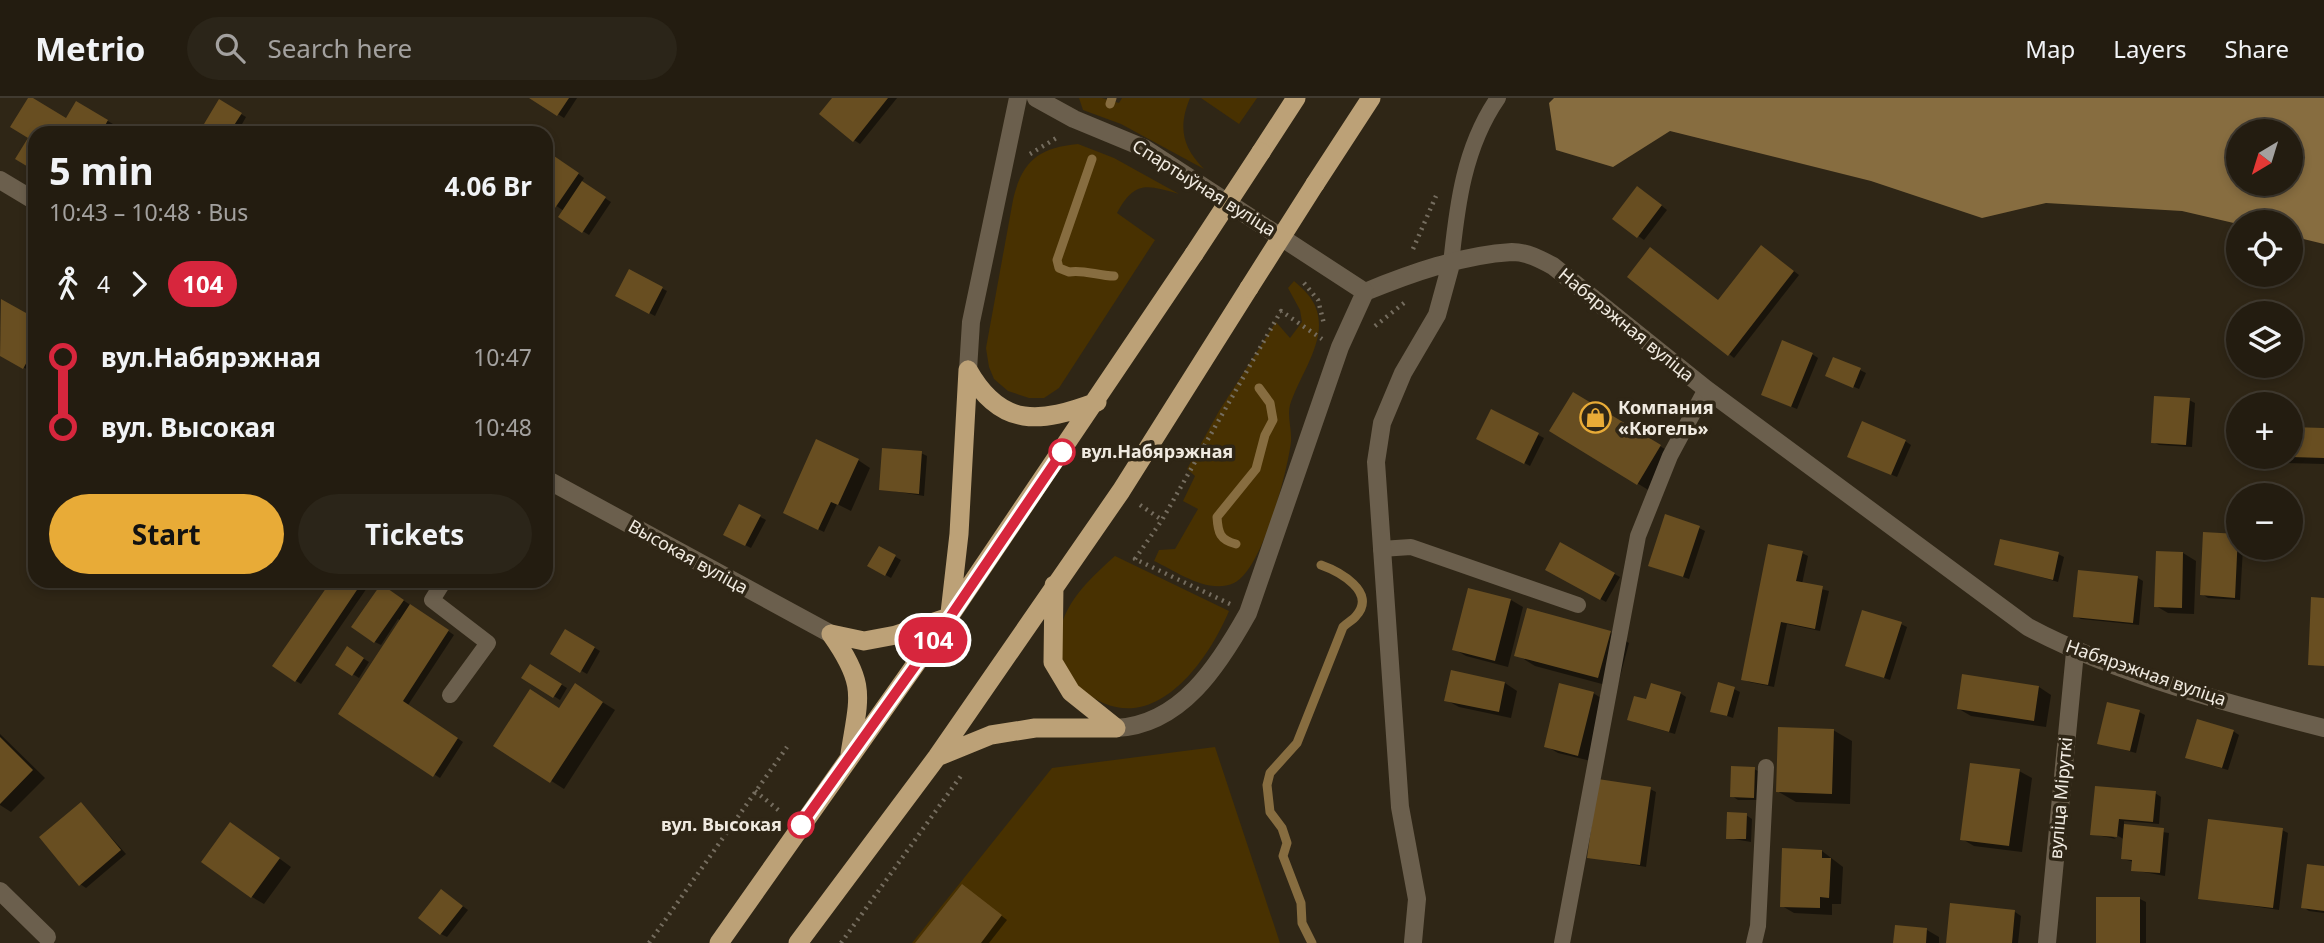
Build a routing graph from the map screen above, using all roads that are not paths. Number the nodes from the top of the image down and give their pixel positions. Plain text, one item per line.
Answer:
1 (1018, 98) edge
2 (1036, 98) edge
3 (1296, 98) edge
4 (1371, 98) edge
5 (1498, 98) edge
6 (0, 180) edge
7 (28, 197) edge
8 (1451, 264) junction
9 (1365, 292) junction
10 (968, 370) junction
11 (1706, 389) junction
12 (1097, 402) junction
13 (553, 483) edge
14 (1381, 549) junction
15 (1054, 585) junction
16 (440, 588) edge
17 (1578, 606) dead end
18 (950, 617) junction
19 (831, 634) junction
20 (2075, 652) junction
21 (450, 695) dead end
22 (1116, 728) junction
23 (2324, 728) edge
24 (937, 757) junction
25 (849, 759) junction
26 (1766, 768) dead end
27 (0, 891) edge
28 (47, 937) dead end
29 (719, 943) edge
30 (798, 943) edge
31 (1415, 943) edge
32 (1562, 943) edge
33 (1754, 943) edge
34 (2047, 943) edge

1 - 10 street
2 - 9 street, Спартыўная вуліца
3 - 12 highway, bridge
4 - 15 highway, bridge
5 - 8 lane
6 - 7 street
8 - 9 street, Набярэжная вуліца
8 - 11 street, Набярэжная вуліца
8 - 14 street
9 - 22 street
10 - 12 highway
10 - 18 highway
11 - 20 street, Набярэжная вуліца
11 - 32 lane
12 - 18 highway
13 - 19 street, Высокая вуліца
14 - 17 lane
14 - 31 street
15 - 22 highway
15 - 24 highway
16 - 21 lane
18 - 19 highway
18 - 25 highway
19 - 25 highway
20 - 23 street, Набярэжная вуліца
20 - 34 street, вуліца Міруткі
22 - 24 highway
24 - 30 highway
25 - 29 highway
26 - 33 lane
27 - 28 street

